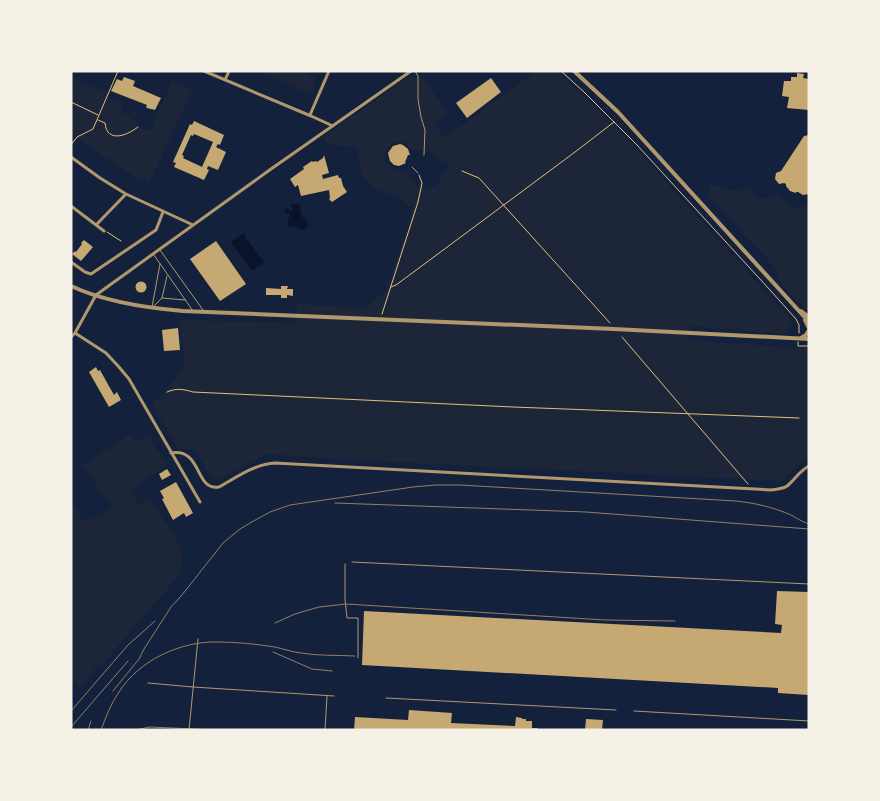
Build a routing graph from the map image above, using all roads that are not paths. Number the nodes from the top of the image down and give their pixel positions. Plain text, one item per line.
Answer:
1 (204, 71) edge
2 (229, 71) edge
3 (329, 71) edge
4 (411, 71) edge
5 (415, 71) edge
6 (574, 71) edge
7 (225, 80) junction
8 (310, 116) junction
9 (333, 126) junction
10 (424, 155) dead end
11 (71, 157) edge
12 (412, 167) dead end
13 (418, 172) road end
14 (126, 194) junction
15 (71, 206) edge
16 (163, 212) junction
17 (96, 225) junction
18 (193, 225) junction
19 (104, 231) road end
20 (160, 249) junction
21 (153, 254) junction
22 (71, 262) edge
23 (160, 264) junction
24 (167, 274) junction
25 (71, 286) edge
26 (96, 295) junction
27 (162, 298) junction
28 (186, 300) junction
29 (792, 303) junction
30 (152, 308) junction
31 (193, 312) junction
32 (204, 312) junction
33 (801, 314) junction
34 (809, 317) edge
35 (809, 322) edge
36 (809, 329) edge
37 (74, 333) junction
38 (71, 337) edge
39 (800, 338) junction
40 (809, 338) edge
41 (171, 453) junction
42 (808, 466) edge
43 (200, 502) dead end
44 (352, 562) dead end
45 (346, 564) dead end
46 (809, 584) edge
47 (198, 639) dead end
48 (358, 658) dead end
49 (148, 683) dead end
50 (193, 687) junction
51 (327, 695) junction
52 (334, 696) dead end
53 (386, 698) dead end
54 (616, 710) dead end
55 (634, 711) dead end
56 (809, 720) edge
57 (189, 730) edge
58 (325, 730) edge

1 - 7 street
2 - 7 street
3 - 8 street
4 - 9 street
5 - 10 lane
6 - 29 street
7 - 8 street
8 - 9 street
9 - 18 street
11 - 14 street
12 - 13 lane
14 - 16 street
14 - 17 street
15 - 17 street
16 - 18 street
16 - 22 street
17 - 19 street
18 - 20 street
20 - 21 street
20 - 32 lane
21 - 23 lane
21 - 26 street
23 - 24 lane
23 - 30 lane
24 - 27 lane
24 - 28 lane
25 - 26 street
26 - 30 street
26 - 37 street
27 - 28 lane
27 - 30 lane
28 - 31 lane
29 - 33 street
29 - 34 street
30 - 31 street
31 - 32 street
32 - 39 street
33 - 35 street
33 - 36 street
36 - 39 street
37 - 38 street
37 - 41 street
39 - 40 street
41 - 42 street
41 - 43 street
44 - 46 lane
45 - 48 lane
47 - 50 lane
49 - 50 lane
50 - 51 lane
50 - 57 lane
51 - 52 lane
51 - 58 lane
53 - 54 lane
55 - 56 lane

